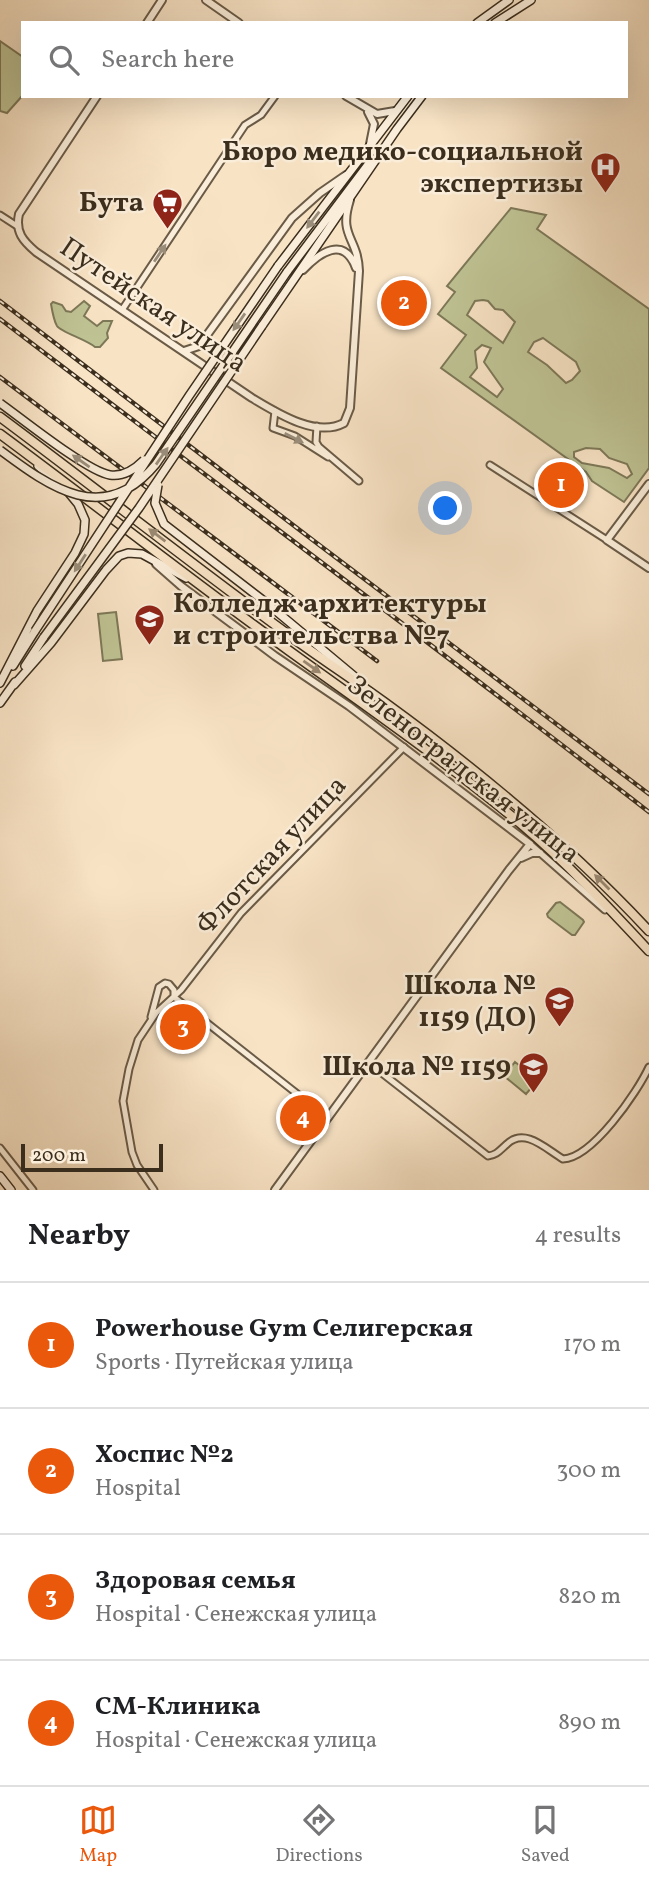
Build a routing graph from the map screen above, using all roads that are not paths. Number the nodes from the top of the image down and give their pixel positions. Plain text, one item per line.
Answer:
1 (162, 0) edge
2 (206, 0) edge
3 (509, 0) edge
4 (531, 0) edge
5 (494, 9) junction
6 (148, 21) edge
7 (236, 21) edge
8 (479, 21) edge
9 (498, 21) edge
10 (96, 98) edge
11 (274, 98) edge
12 (349, 98) edge
13 (406, 98) edge
14 (408, 98) edge
15 (420, 98) edge
16 (415, 105) junction
17 (364, 108) junction
18 (398, 109) junction
19 (397, 129) junction
20 (368, 148) junction
21 (349, 173) junction
22 (351, 196) junction
23 (0, 215) edge
24 (17, 226) junction
25 (296, 278) junction
26 (358, 284) junction
27 (122, 310) junction
28 (184, 351) junction
29 (0, 402) edge
30 (275, 411) junction
31 (0, 417) edge
32 (317, 426) junction
33 (1, 435) edge
34 (158, 444) junction
35 (0, 450) edge
36 (328, 457) junction
37 (171, 460) junction
38 (490, 465) dead end
39 (359, 481) dead end
40 (649, 484) edge
41 (607, 540) junction
42 (147, 557) junction
43 (649, 568) edge
44 (237, 611) junction
45 (32, 629) junction
46 (0, 684) edge
47 (13, 685) junction
48 (385, 702) junction
49 (0, 703) edge
50 (404, 747) junction
51 (530, 845) junction
52 (540, 853) junction
53 (516, 861) junction
54 (649, 931) edge
55 (647, 952) edge
56 (174, 997) junction
57 (150, 1021) junction
58 (369, 1063) junction
59 (649, 1067) edge
60 (328, 1118) junction
61 (0, 1148) edge
62 (0, 1176) edge
63 (11, 1190) edge
64 (33, 1190) edge
65 (154, 1190) edge
66 (275, 1190) edge

1 - 6 street
2 - 7 street
3 - 5 main road
4 - 9 main road
5 - 8 main road
5 - 9 street
10 - 24 street
27 -> 11 street
12 - 17 street
13 - 18 main road
14 - 16 street
15 - 16 main road
16 - 19 main road
17 - 18 street
17 - 20 street
18 - 20 main road
19 - 22 main road
35 -> 19 main road, bridge
20 - 21 main road
21 - 28 street
21 -> 34 main road, bridge
22 - 25 main road
22 - 26 street
23 - 24 street
24 - 27 street, Путейская улица
25 - 26 street
25 - 37 main road, bridge
26 - 32 street
27 - 28 street, Путейская улица
28 - 30 street, Путейская улица
34 -> 29 main road, bridge
30 - 32 street, Путейская улица
30 -> 36 street, Путейская улица
48 -> 31 main road
32 - 36 street
33 - 44 main road
33 - 45 main road
34 -> 45 main road, bridge
36 - 39 street, Путейская улица
37 - 47 main road, bridge
37 - 48 main road, bridge
38 - 41 street
40 - 41 street
41 - 43 street
42 - 44 main road
42 - 47 main road
42 - 50 street, Зеленоградская улица
44 -> 55 main road
45 - 46 main road
47 - 49 main road
54 -> 48 main road
50 - 51 street, Зеленоградская улица
50 - 56 street, Флотская улица
51 - 52 street, Зеленоградская улица
51 - 53 street
52 - 53 street
52 - 55 street, Зеленоградская улица
53 - 58 street
56 - 57 street, Флотская улица
56 - 57 street, Флотская улица
56 - 60 street
57 - 65 street, Флотская улица
58 - 59 street
58 - 60 street
60 - 66 street
61 - 64 street
62 - 63 main road

